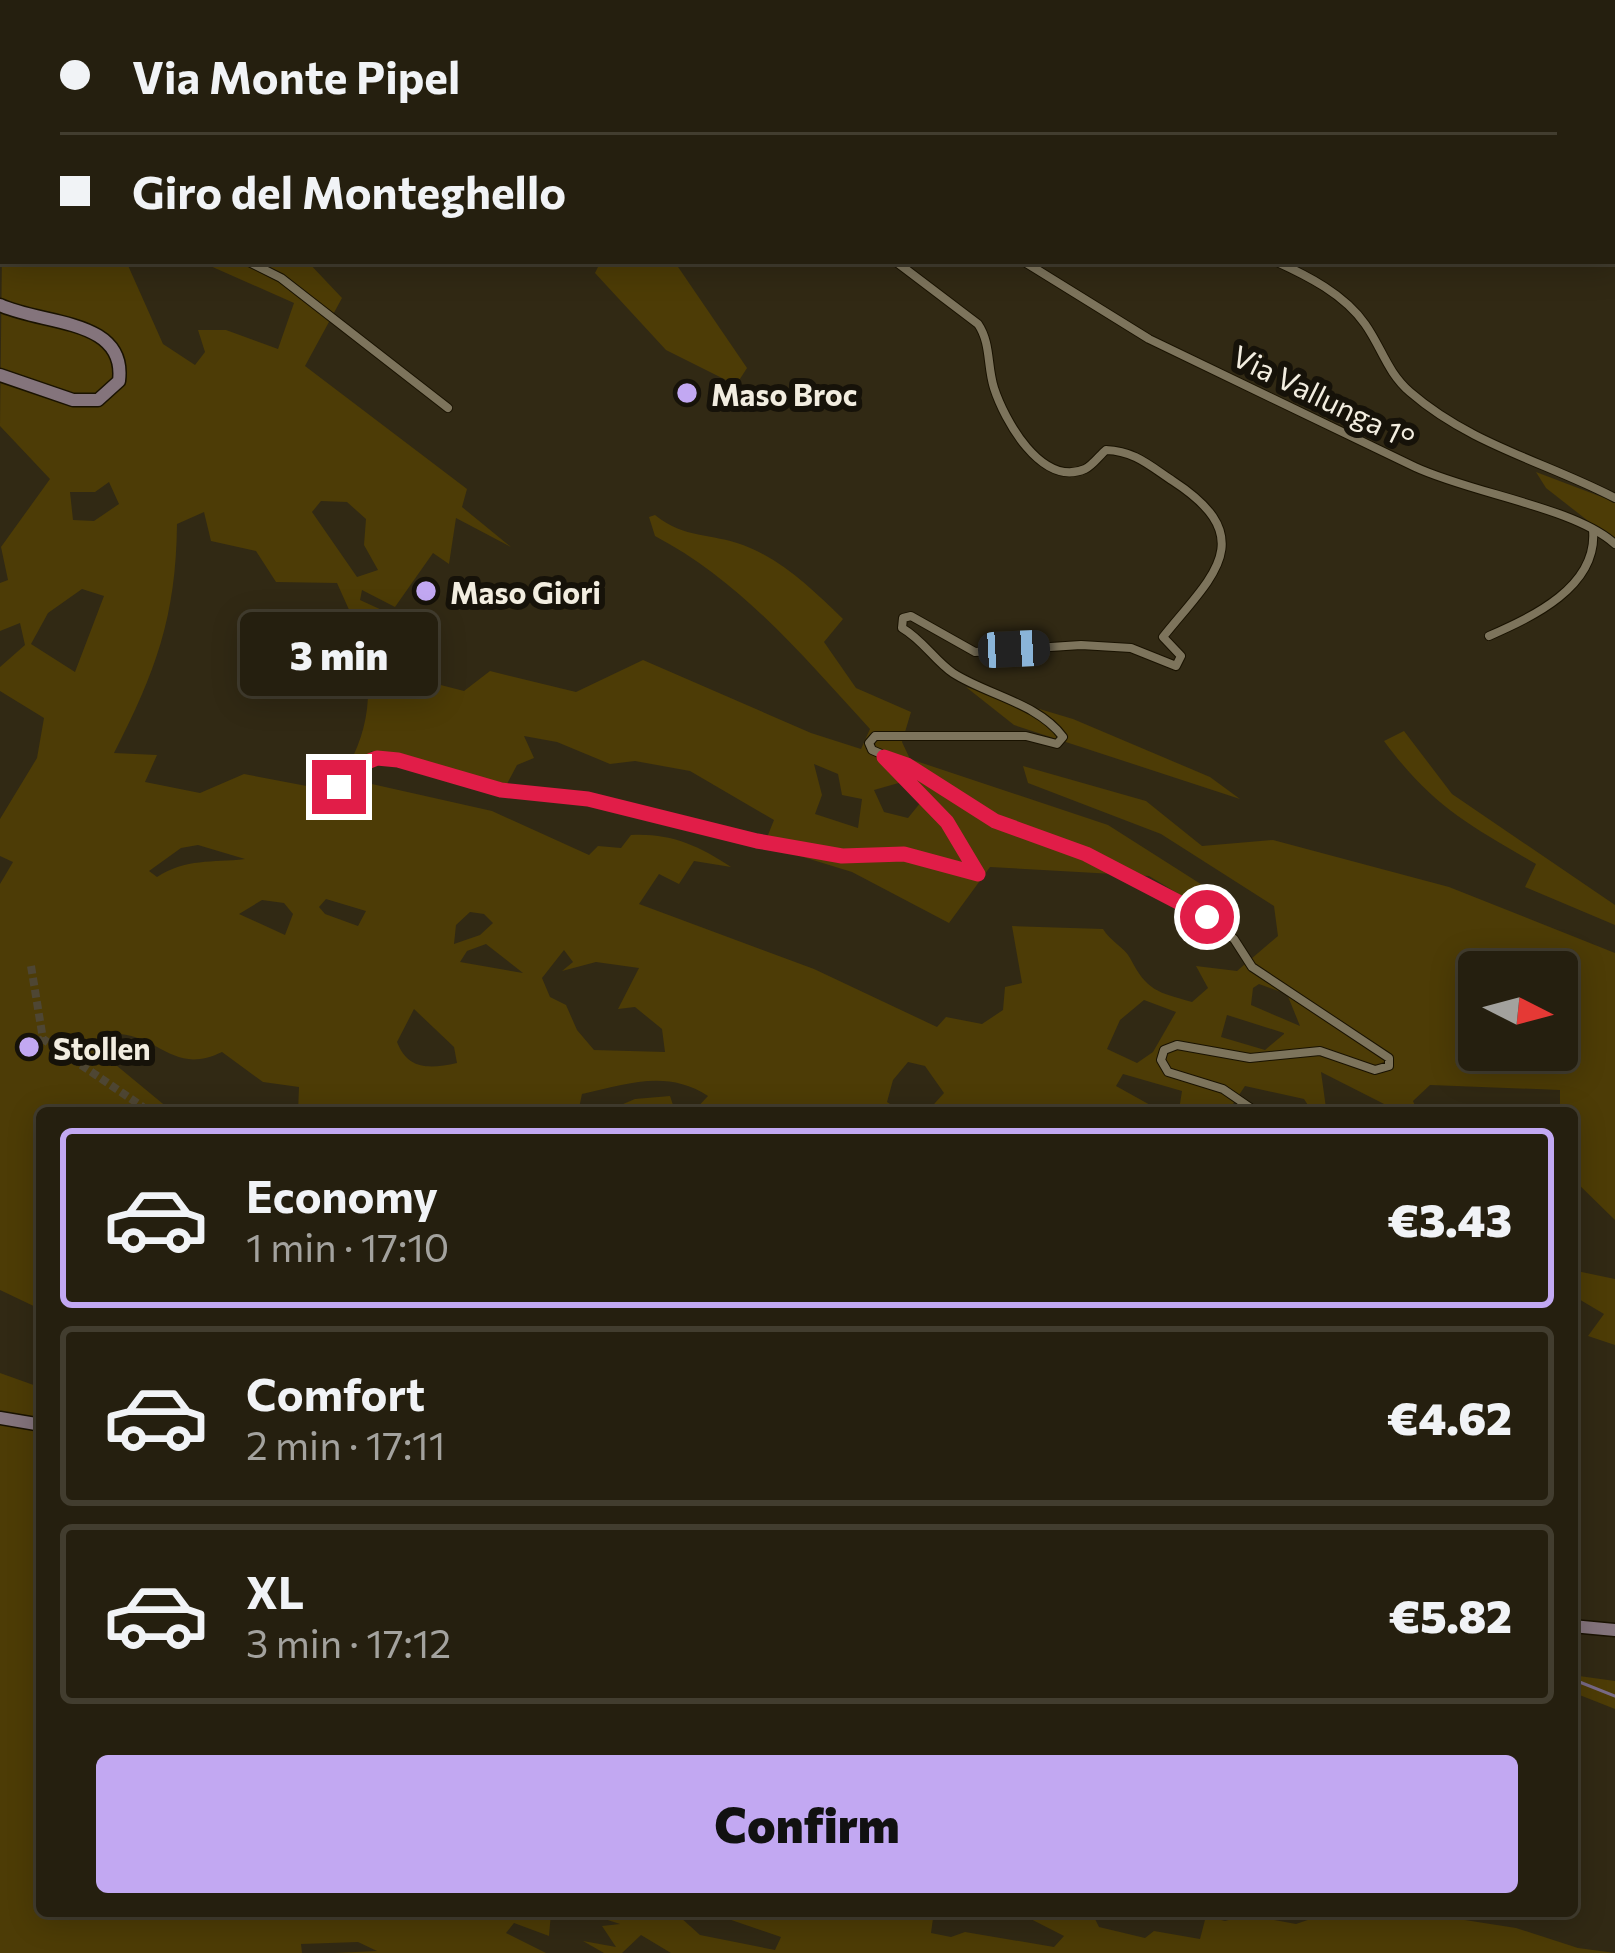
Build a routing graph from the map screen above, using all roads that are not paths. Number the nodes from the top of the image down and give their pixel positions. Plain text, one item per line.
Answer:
1 (253, 264) edge
2 (899, 264) edge
3 (1028, 264) edge
4 (1280, 264) edge
5 (0, 305) edge
6 (0, 375) edge
7 (448, 408) dead end
8 (1615, 498) edge
9 (1593, 528) junction
10 (1615, 544) edge
11 (1489, 636) dead end
12 (884, 757) junction
13 (335, 797) dead end
14 (1250, 1107) edge
15 (0, 1418) edge
16 (36, 1425) edge
17 (1578, 1627) edge
18 (1615, 1630) edge

1 - 7 street
2 - 12 street
3 - 9 street, Via Vallunga 1°
4 - 8 street
5 - 6 main road
9 - 10 street, Via Vallunga 1°
9 - 11 street
12 - 13 street
12 - 14 street
15 - 16 main road
17 - 18 main road

